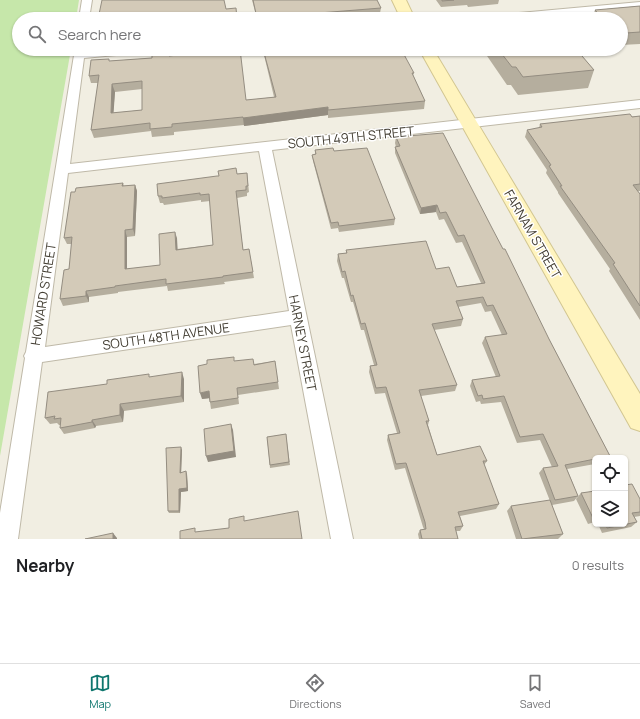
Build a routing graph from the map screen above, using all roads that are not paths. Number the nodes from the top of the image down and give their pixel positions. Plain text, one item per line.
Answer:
1 (87, 0) edge
2 (399, 0) edge
3 (640, 5) edge
4 (85, 12) edge
5 (405, 12) edge
6 (562, 12) edge
7 (78, 56) edge
8 (430, 56) edge
9 (640, 104) edge
10 (468, 123) junction
11 (265, 147) junction
12 (62, 169) junction
13 (298, 316) junction
14 (34, 356) junction
15 (640, 419) edge
16 (7, 539) edge
17 (342, 539) edge

1 - 4 street
2 - 5 main road
3 - 6 street
7 - 12 street, HOWARD STREET
8 - 10 main road, FARNAM STREET
9 - 10 street, SOUTH 49TH STREET
10 - 11 street, SOUTH 49TH STREET
10 - 15 main road, FARNAM STREET
11 - 12 street, SOUTH 49TH STREET
11 - 13 street, HARNEY STREET
12 - 14 street, HOWARD STREET
13 - 14 street, SOUTH 48TH AVENUE
13 - 17 street, HARNEY STREET
14 - 16 street, HOWARD STREET

